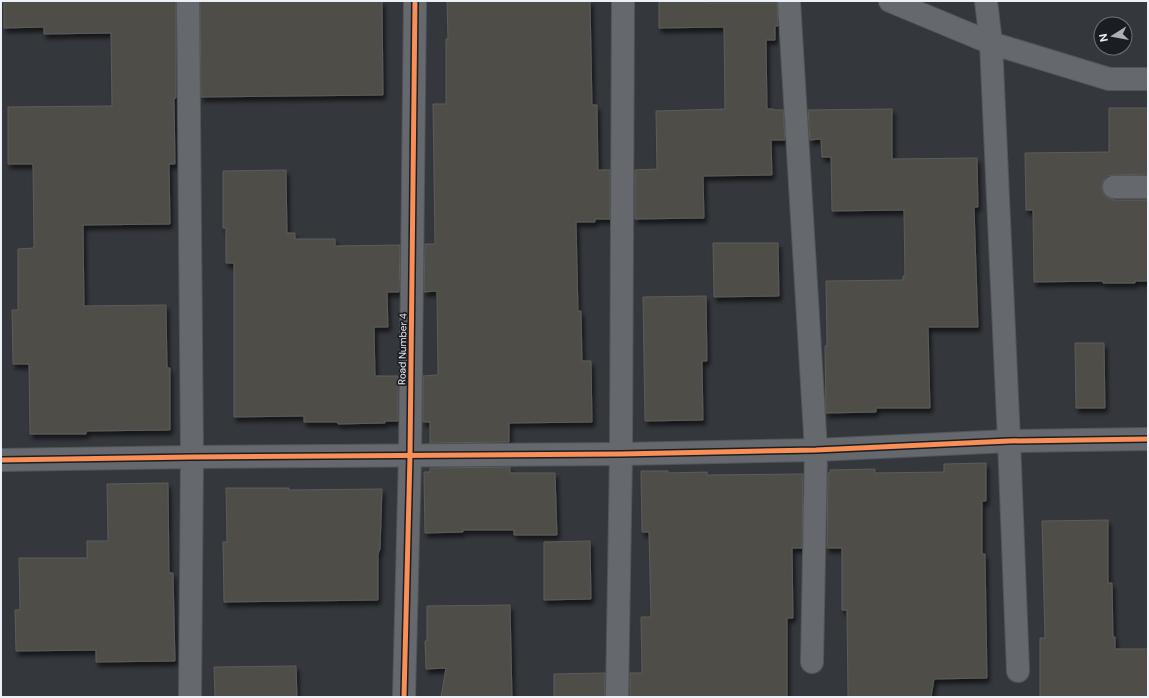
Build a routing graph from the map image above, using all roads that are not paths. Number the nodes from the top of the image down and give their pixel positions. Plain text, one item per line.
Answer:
1 (188, 1) edge
2 (415, 1) edge
3 (623, 1) edge
4 (788, 1) edge
5 (890, 1) edge
6 (986, 1) edge
7 (991, 44) junction
8 (1148, 79) edge
9 (1114, 187) dead end
10 (1148, 187) edge
11 (1148, 439) edge
12 (1009, 441) junction
13 (816, 450) junction
14 (621, 454) junction
15 (410, 455) junction
16 (192, 457) junction
17 (1, 460) edge
18 (812, 662) dead end
19 (1018, 671) dead end
20 (190, 697) edge
21 (404, 697) edge
22 (617, 697) edge

1 - 16 street
2 - 15 street, Road Number 4
3 - 14 street
4 - 13 street
5 - 7 street
6 - 7 street
7 - 8 street
7 - 12 street
9 - 10 street
11 - 12 street
12 - 13 street
12 - 19 street
13 - 14 street
13 - 18 street
14 - 15 street
14 - 22 street
15 - 16 street
15 - 21 street, Road Number 4
16 - 17 street
16 - 20 street

